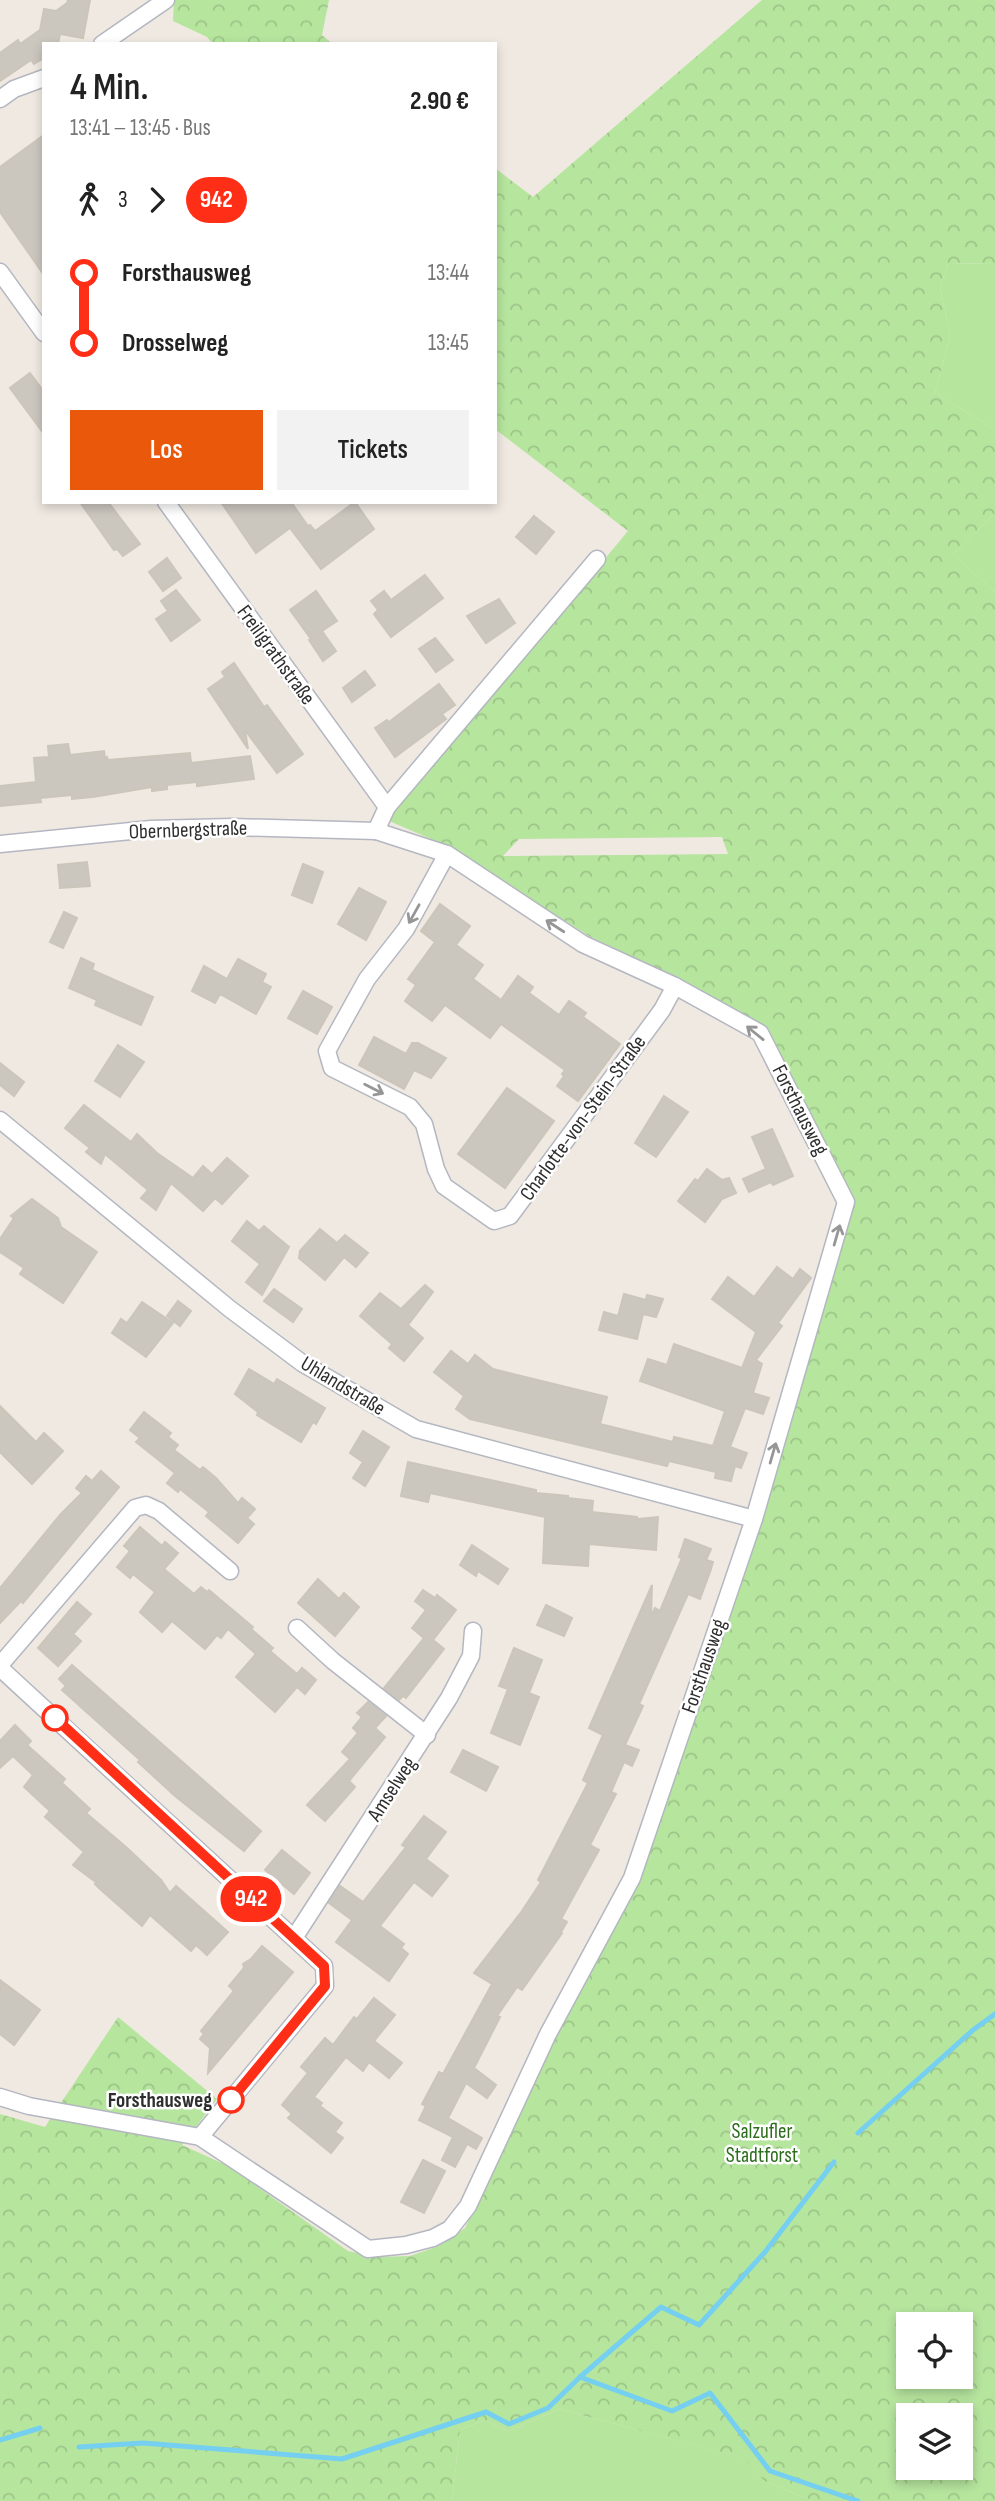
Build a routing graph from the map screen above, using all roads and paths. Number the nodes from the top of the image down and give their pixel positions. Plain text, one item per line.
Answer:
1 (166, 0) edge
2 (105, 42) edge
3 (42, 79) edge
4 (0, 99) edge
5 (0, 272) edge
6 (14, 291) junction
7 (0, 301) edge
8 (42, 330) edge
9 (167, 504) edge
10 (597, 559) dead end
11 (387, 807) junction
12 (376, 831) junction
13 (0, 844) edge
14 (446, 854) junction
15 (675, 986) junction
16 (0, 1120) edge
17 (754, 1518) junction
18 (230, 1571) dead end
19 (297, 1628) dead end
20 (473, 1632) dead end
21 (0, 1667) edge
22 (427, 1735) junction
23 (294, 1938) junction
24 (0, 2098) edge
25 (200, 2137) junction

1 - 2 street
3 - 4 street
5 - 6 street
6 - 7 street
6 - 8 street
9 - 11 street, Freiligrathstraße
10 - 11 street
11 - 12 street
12 - 13 street, Obernbergstraße
12 - 14 street, Forsthausweg
15 -> 14 street, Forsthausweg
14 -> 15 street, Charlotte-von-Stein-Straße
17 -> 15 street, Forsthausweg
16 - 17 street, Uhlandstraße
17 - 25 street, Forsthausweg
18 - 21 street
19 - 22 street
20 - 22 street, Amselweg
21 - 23 street
22 - 23 street, Amselweg
23 - 25 street
24 - 25 street, Forsthausweg

